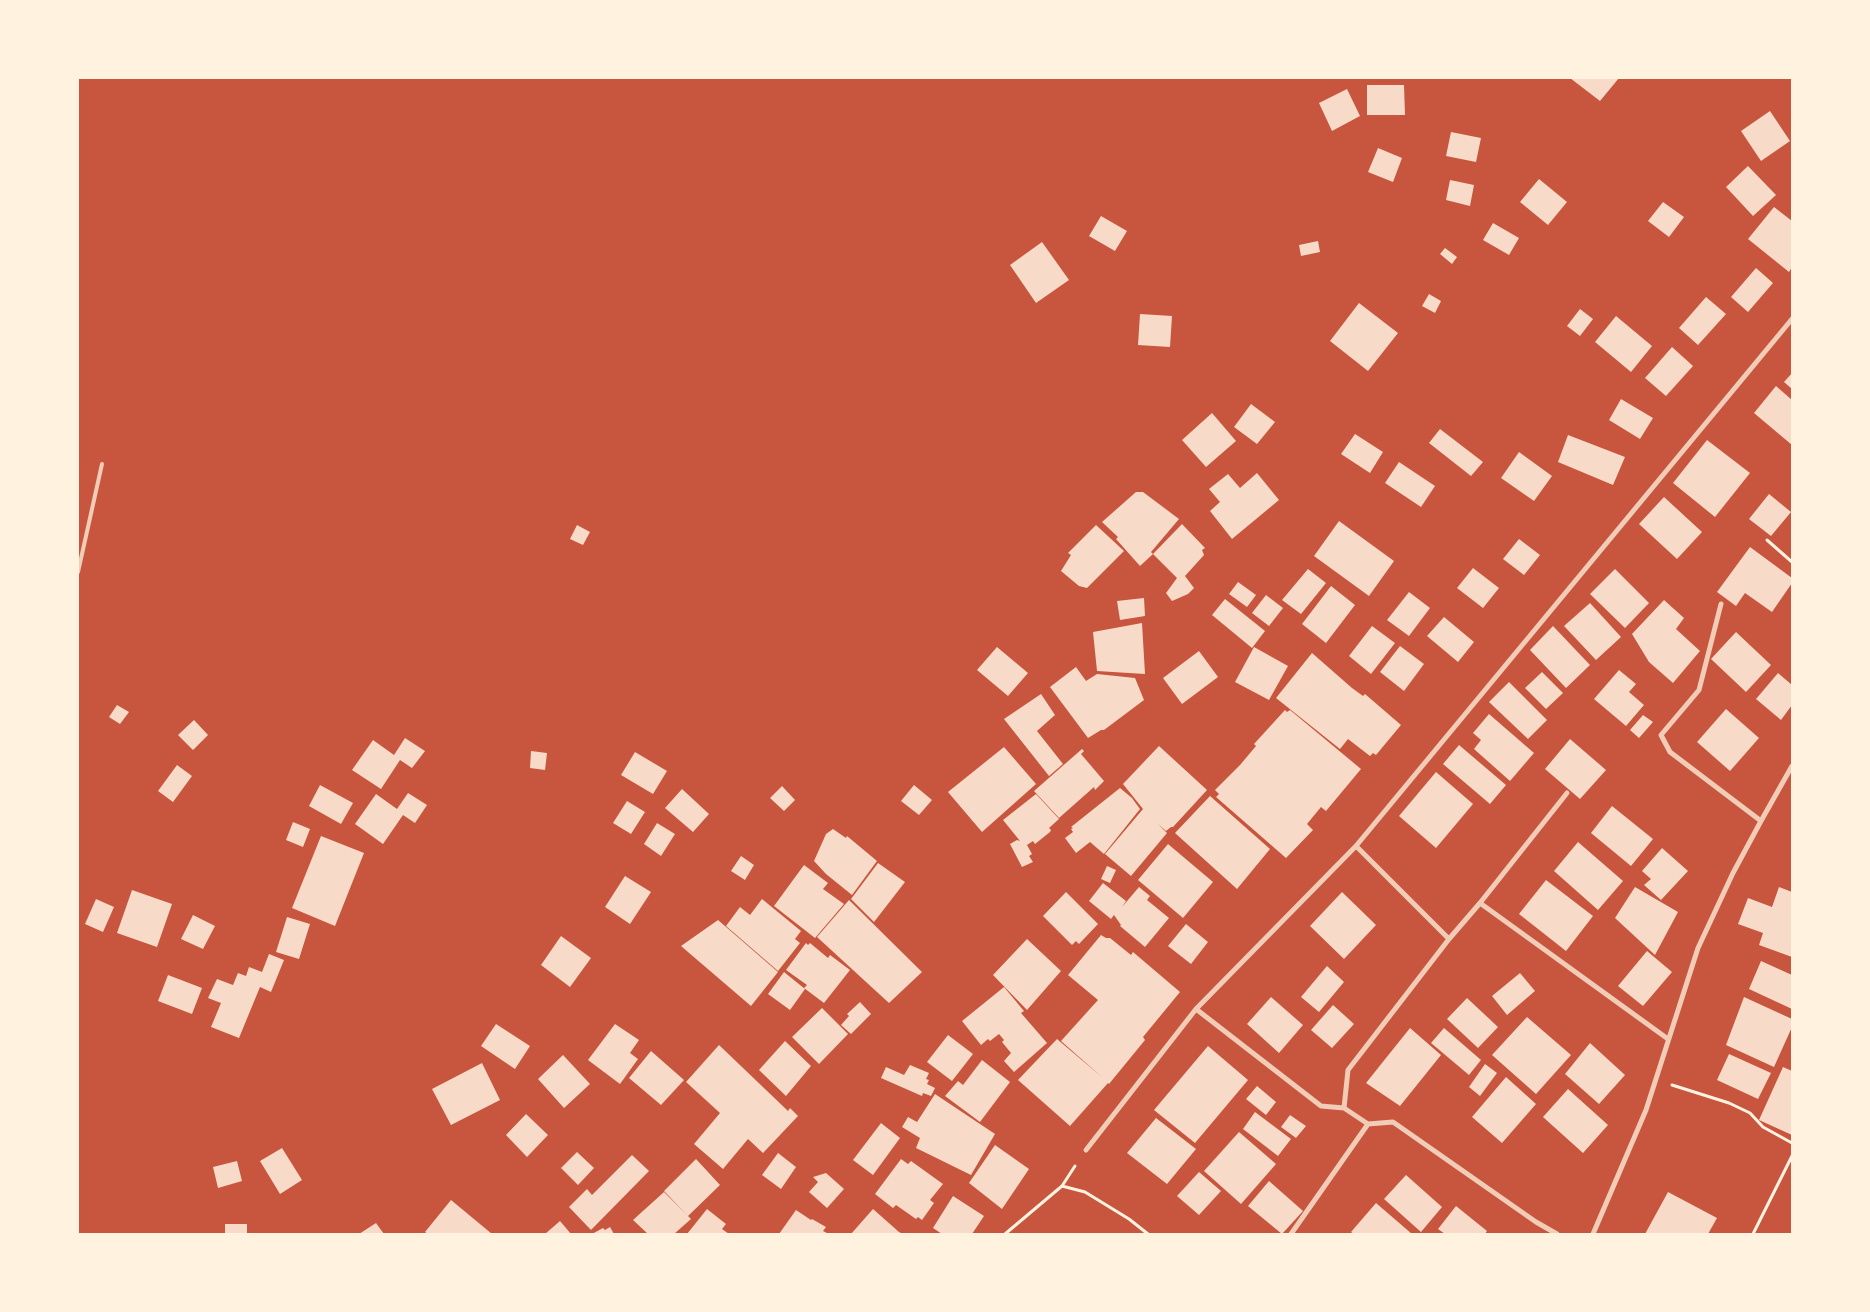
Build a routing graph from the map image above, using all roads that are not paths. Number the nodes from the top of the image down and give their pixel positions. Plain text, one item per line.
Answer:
1 (1792, 319) edge
2 (102, 464) dead end
3 (78, 572) edge
4 (1721, 604) dead end
5 (1792, 766) edge
6 (1567, 794) dead end
7 (1761, 820) junction
8 (1356, 846) junction
9 (1480, 902) junction
10 (1449, 939) junction
11 (1196, 1009) junction
12 (1668, 1039) junction
13 (1344, 1108) junction
14 (1368, 1124) junction
15 (1086, 1150) road end
16 (1291, 1234) edge
17 (1557, 1234) edge
18 (1593, 1234) edge

1 - 8 street
2 - 3 lane
4 - 7 street
5 - 7 street
6 - 9 street
7 - 12 street
8 - 10 street
8 - 11 street
9 - 10 street
9 - 12 street
10 - 13 street
11 - 13 street
11 - 15 street
12 - 18 street
13 - 14 street
14 - 16 street
14 - 17 street

